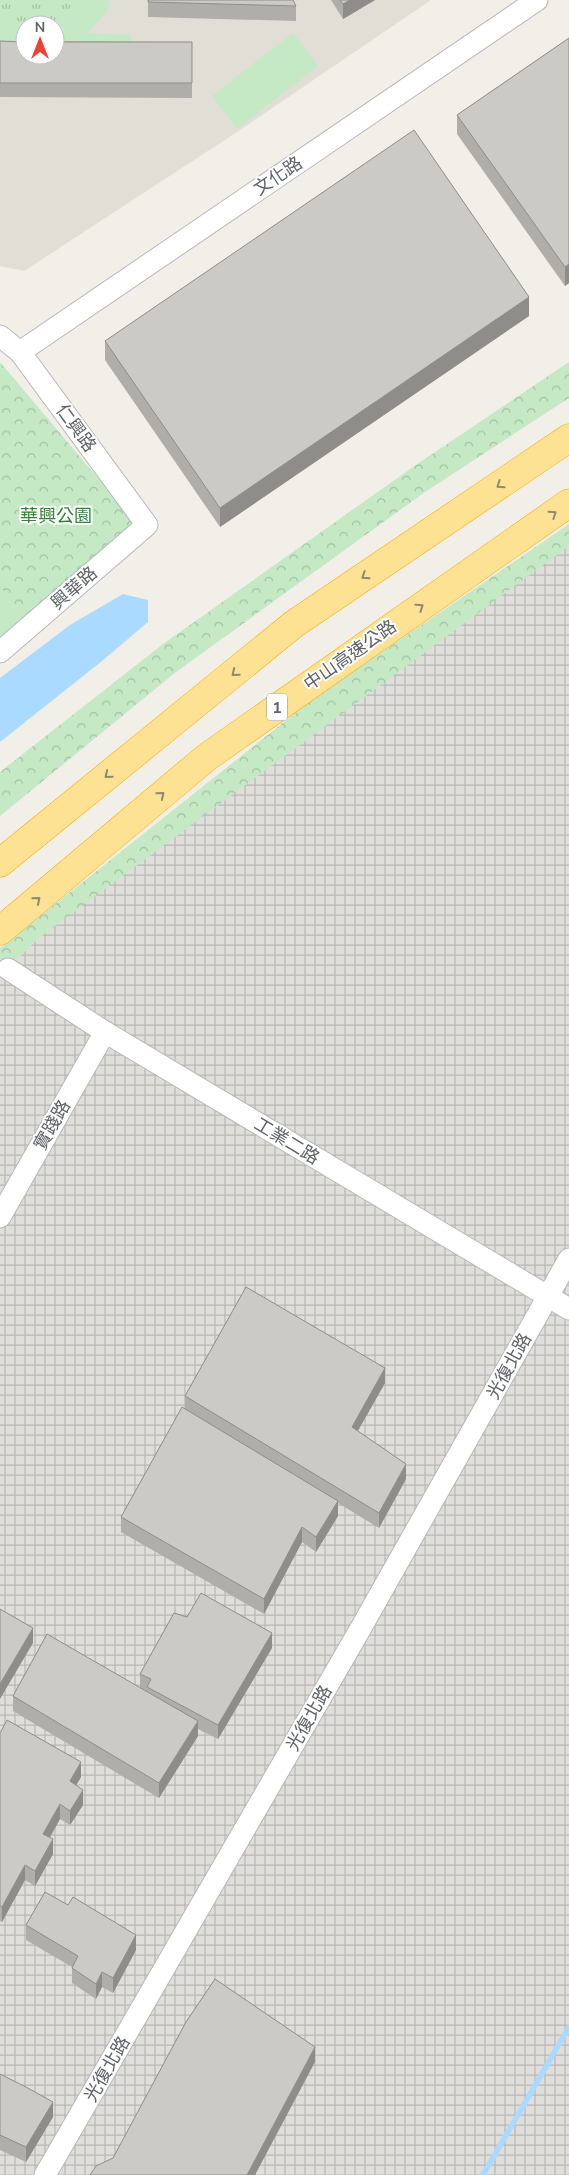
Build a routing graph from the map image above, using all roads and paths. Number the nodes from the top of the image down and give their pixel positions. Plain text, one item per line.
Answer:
1 (537, 0) edge
2 (0, 336) edge
3 (20, 352) junction
4 (569, 438) edge
5 (569, 503) edge
6 (147, 525) joint
7 (0, 652) edge
8 (0, 863) edge
9 (0, 932) edge
10 (8, 969) dead end
11 (105, 1032) junction
12 (0, 1217) edge
13 (569, 1258) edge
14 (547, 1297) junction
15 (569, 1309) edge
16 (45, 2175) edge

1 - 3 street, 文化路
2 - 3 street, 仁興路
3 - 6 street, 仁興路
4 -> 8 highway
9 -> 5 highway, 中山高速公路 / 1
6 - 7 street, 興華路
10 - 11 street, 工業二路
11 - 12 street, 實踐路
11 - 14 street, 工業二路
13 - 14 street, 光復北路
14 - 15 street, 工業二路
14 - 16 street, 光復北路

